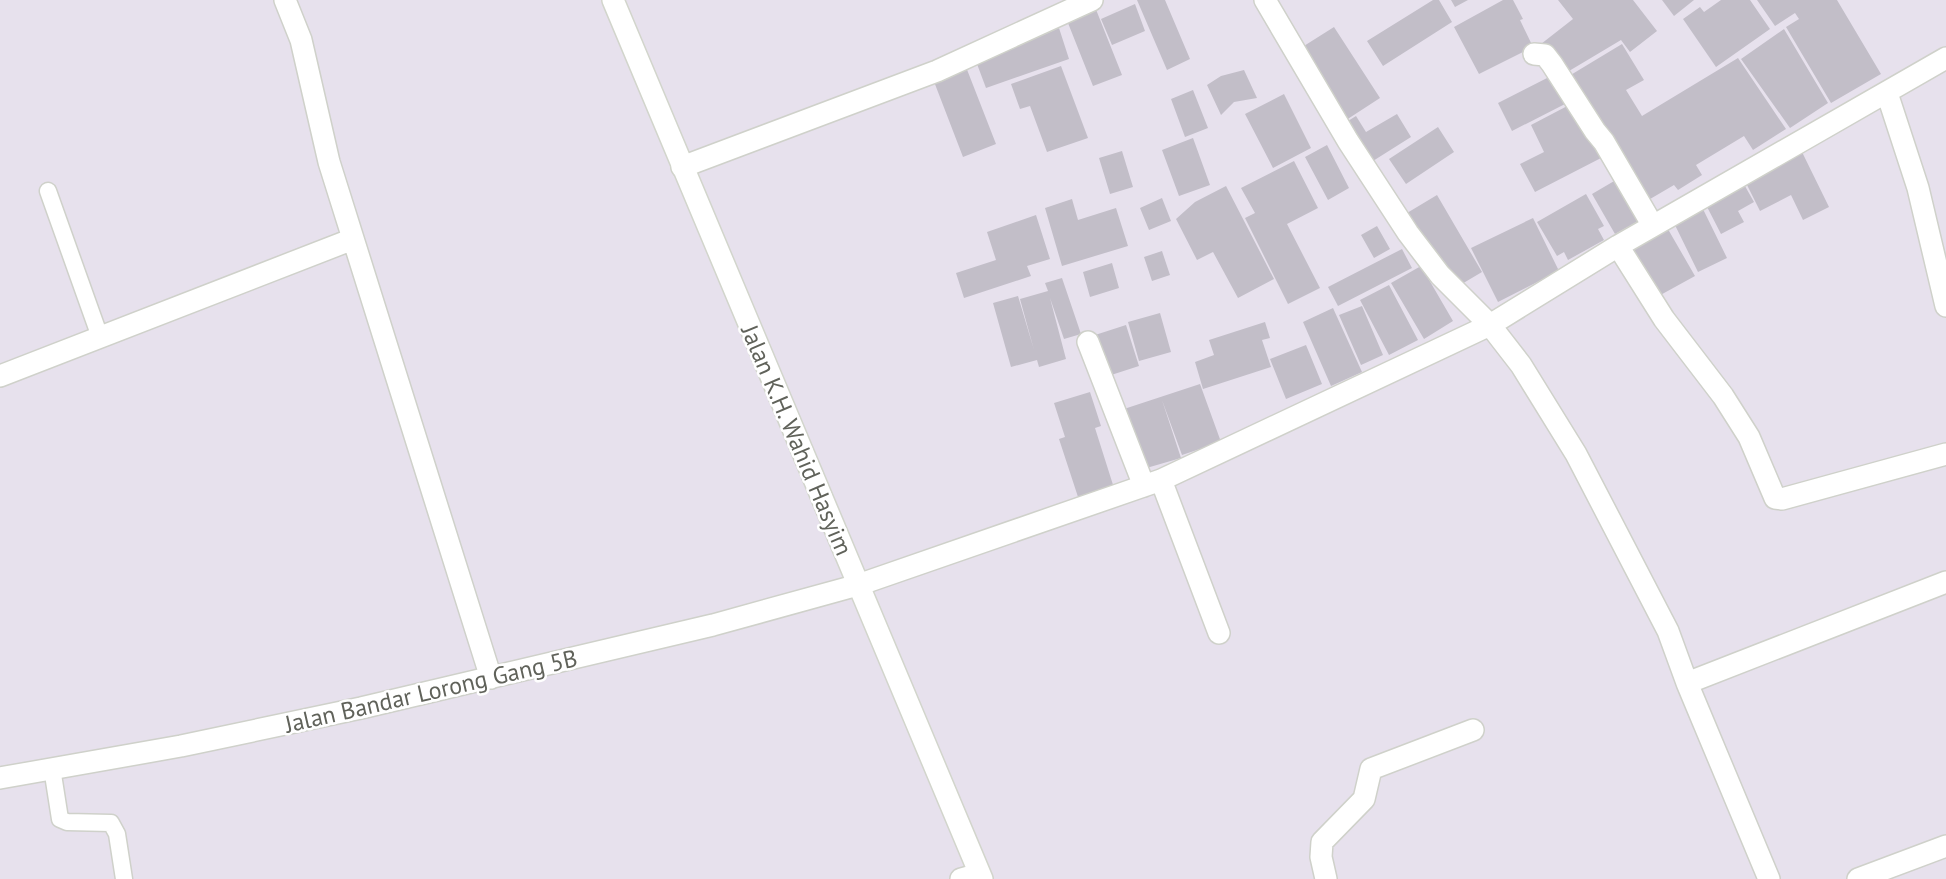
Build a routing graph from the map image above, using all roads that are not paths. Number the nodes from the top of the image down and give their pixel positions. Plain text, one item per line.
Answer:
1 (285, 0) edge
2 (613, 0) edge
3 (1092, 0) edge
4 (1265, 0) edge
5 (1534, 54) dead end
6 (1946, 58) edge
7 (1886, 93) junction
8 (682, 167) junction
9 (48, 191) dead end
10 (1653, 226) junction
11 (353, 239) junction
12 (1618, 246) junction
13 (1946, 306) edge
14 (1490, 325) junction
15 (100, 337) junction
16 (1088, 342) dead end
17 (0, 376) edge
18 (1946, 454) edge
19 (1152, 483) junction
20 (1946, 582) edge
21 (858, 585) junction
22 (1219, 633) dead end
23 (491, 678) junction
24 (1686, 683) junction
25 (1473, 730) dead end
26 (52, 768) junction
27 (0, 778) edge
28 (1946, 846) edge
29 (974, 877) edge
30 (124, 879) edge
31 (1326, 879) edge
32 (1769, 879) edge
33 (1857, 879) edge

1 - 11 street
2 - 8 street, Jalan K.H. Wahid Hasyim
3 - 8 street
4 - 14 street
5 - 10 street
6 - 7 street, Jalan Bandar Lorong Gang 5B
7 - 10 street, Jalan Bandar Lorong Gang 5B
7 - 13 street
8 - 21 street, Jalan K.H. Wahid Hasyim
9 - 15 lane
10 - 12 street, Jalan Bandar Lorong Gang 5B
11 - 15 street
11 - 23 street
12 - 14 street, Jalan Bandar Lorong Gang 5B
12 - 18 street
14 - 19 street, Jalan Bandar Lorong Gang 5B
14 - 24 street
15 - 17 street
16 - 19 street
19 - 21 street, Jalan Bandar Lorong Gang 5B
19 - 22 street
20 - 24 street
21 - 23 street, Jalan Bandar Lorong Gang 5B
21 - 29 street, Jalan K.H. Wahid Hasyim
23 - 26 street, Jalan Bandar Lorong Gang 5B
24 - 32 street
25 - 31 street
26 - 27 street, Jalan Bandar Lorong Gang 5B
26 - 30 lane
28 - 33 street

